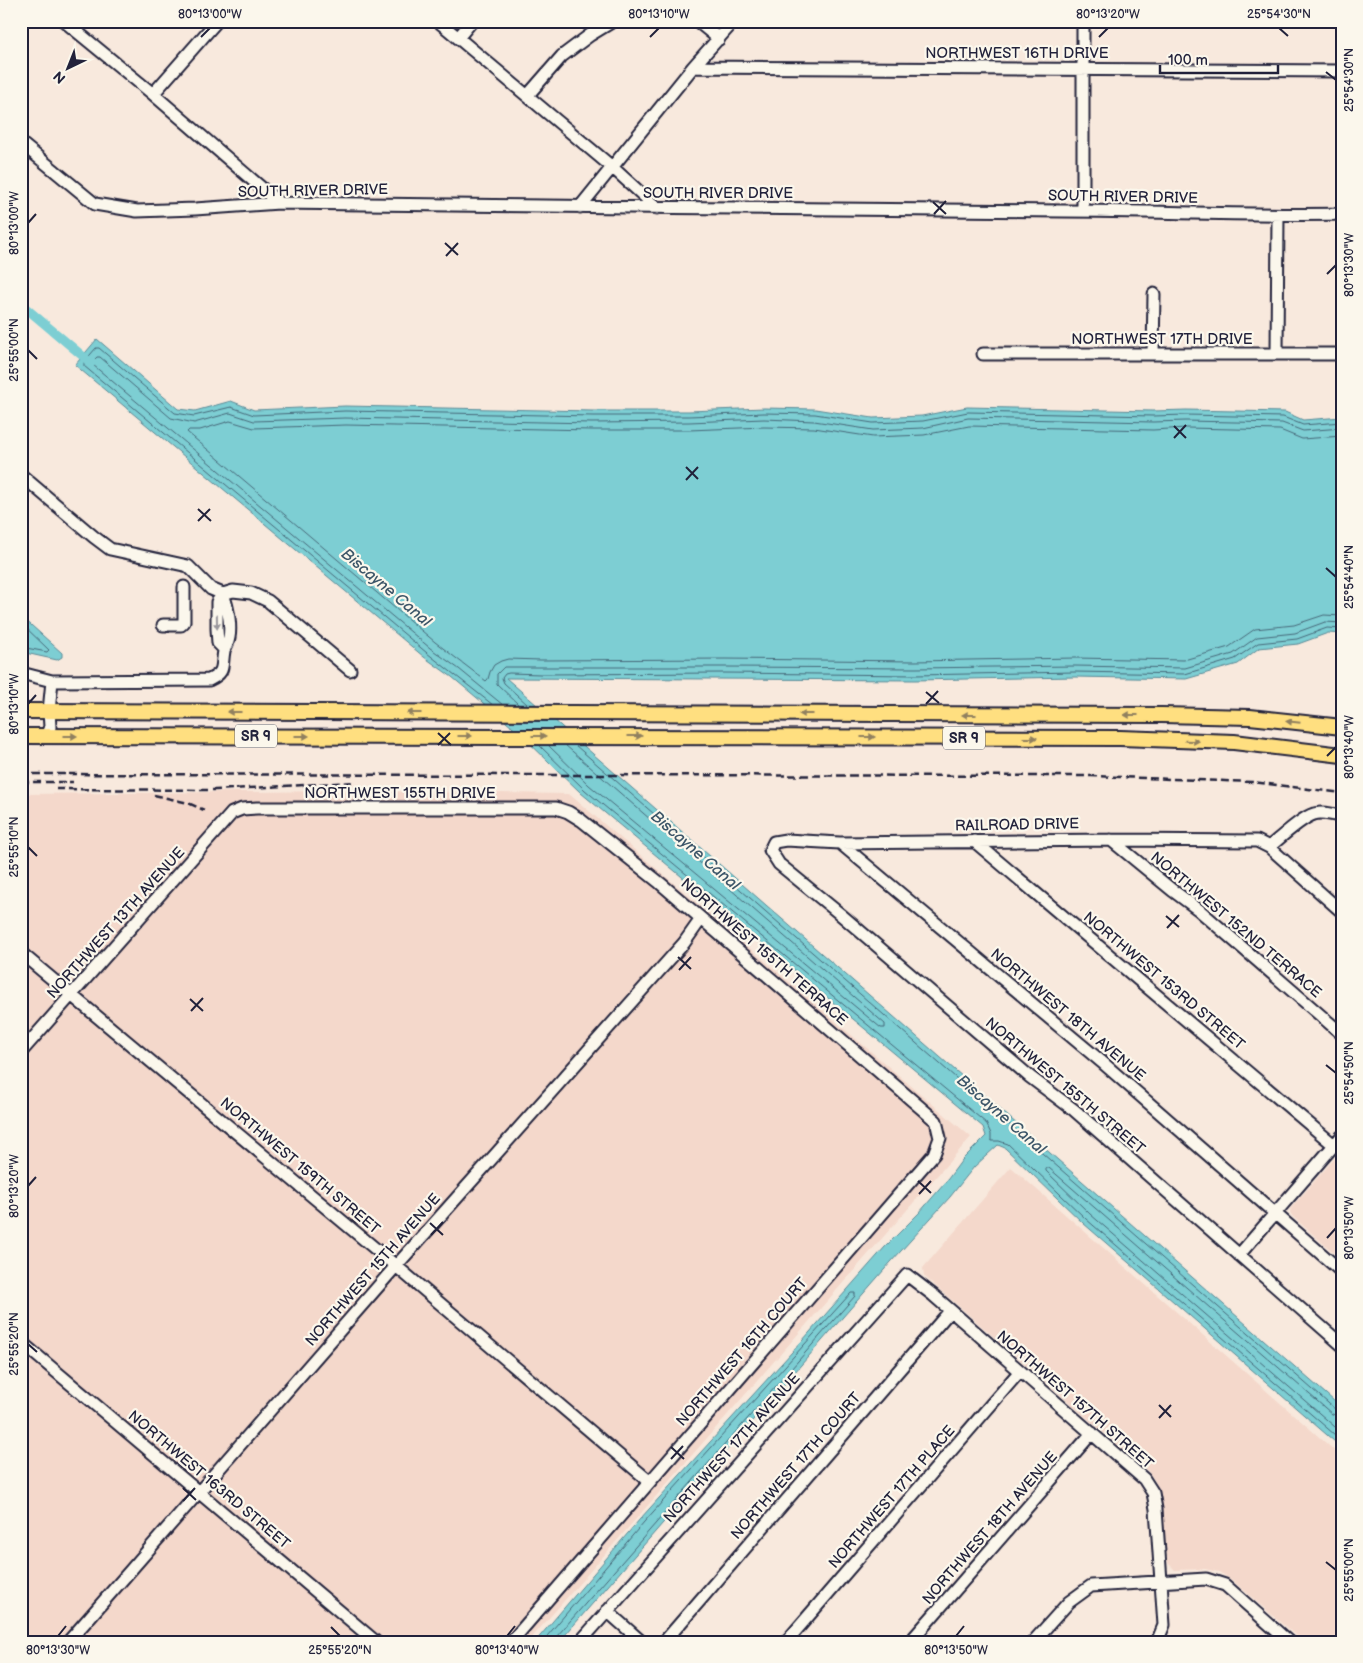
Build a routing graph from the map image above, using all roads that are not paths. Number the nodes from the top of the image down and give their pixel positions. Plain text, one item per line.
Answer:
1 (64, 21) edge
2 (217, 21) edge
3 (438, 21) edge
4 (472, 21) edge
5 (613, 21) edge
6 (697, 21) edge
7 (734, 21) edge
8 (1083, 21) edge
9 (458, 38) junction
10 (719, 39) junction
11 (693, 67) junction
12 (1084, 68) junction
13 (1342, 71) edge
14 (153, 94) junction
15 (528, 95) junction
16 (21, 143) edge
17 (612, 167) junction
18 (279, 203) junction
19 (580, 207) junction
20 (657, 208) junction
21 (1083, 211) junction
22 (1342, 214) edge
23 (1278, 215) junction
24 (1154, 294) dead end
25 (1277, 353) junction
26 (983, 354) dead end
27 (1153, 354) junction
28 (1342, 354) edge
29 (21, 476) edge
30 (184, 587) dead end
31 (223, 594) junction
32 (163, 625) dead end
33 (350, 670) dead end
34 (21, 673) edge
35 (52, 681) junction
36 (21, 711) edge
37 (49, 711) junction
38 (1342, 727) edge
39 (21, 736) edge
40 (46, 736) junction
41 (1342, 755) edge
42 (568, 812) joint
43 (232, 814) joint
44 (1342, 817) edge
45 (1111, 840) junction
46 (974, 841) junction
47 (840, 843) junction
48 (1268, 847) junction
49 (770, 850) joint
50 (1342, 912) edge
51 (701, 919) junction
52 (21, 953) edge
53 (72, 995) junction
54 (1342, 1034) edge
55 (21, 1052) edge
56 (936, 1121) joint
57 (1342, 1136) edge
58 (1334, 1145) junction
59 (1274, 1213) junction
60 (1239, 1255) junction
61 (396, 1266) junction
62 (1342, 1272) edge
63 (906, 1276) joint
64 (950, 1311) junction
65 (21, 1342) edge
66 (1342, 1345) edge
67 (1020, 1371) junction
68 (1092, 1433) junction
69 (649, 1481) junction
70 (200, 1491) junction
71 (1161, 1581) junction
72 (607, 1611) junction
73 (68, 1642) edge
74 (376, 1642) edge
75 (511, 1642) edge
76 (580, 1642) edge
77 (642, 1642) edge
78 (664, 1642) edge
79 (786, 1642) edge
80 (910, 1642) edge
81 (1034, 1642) edge
82 (1157, 1642) edge
83 (1290, 1642) edge

1 - 14 street
2 - 14 street
3 - 9 street
4 - 9 street
5 - 15 street
6 - 10 street
7 - 10 street
8 - 12 street
9 - 15 street
10 - 11 street
11 - 12 street, NORTHWEST 16TH DRIVE
11 - 17 street
12 - 13 street, NORTHWEST 16TH DRIVE
12 - 21 street
14 - 18 street
15 - 17 street
16 - 18 street, SOUTH RIVER DRIVE
17 - 19 street
17 - 20 street
18 - 19 street, SOUTH RIVER DRIVE
19 - 20 street, SOUTH RIVER DRIVE
20 - 21 street, SOUTH RIVER DRIVE
21 - 23 street, SOUTH RIVER DRIVE
22 - 23 street, SOUTH RIVER DRIVE
23 - 25 street
24 - 27 street
25 - 27 street, NORTHWEST 17TH DRIVE
25 - 28 street, NORTHWEST 17TH DRIVE
26 - 27 street, NORTHWEST 17TH DRIVE
29 - 31 street
30 - 32 street
31 - 33 street
31 - 35 street
34 - 35 street
35 - 37 street
36 - 37 main road, SR 9
38 -> 37 main road, SR 9
37 - 40 street
39 - 40 main road, SR 9
40 -> 41 main road, SR 9
42 - 43 street, NORTHWEST 155TH DRIVE
42 - 51 street, NORTHWEST 155TH TERRACE
43 - 53 street, NORTHWEST 13TH AVENUE
44 - 48 street
45 - 46 street, RAILROAD DRIVE
45 - 48 street, RAILROAD DRIVE
45 - 54 street, NORTHWEST 152ND TERRACE
46 - 47 street, RAILROAD DRIVE
46 - 58 street, NORTHWEST 153RD STREET
47 - 49 street, RAILROAD DRIVE
47 - 59 street, NORTHWEST 18TH AVENUE
48 - 50 street
49 - 60 street, NORTHWEST 155TH STREET
51 - 56 street, NORTHWEST 155TH TERRACE
51 - 61 street, NORTHWEST 15TH AVENUE
52 - 53 street, NORTHWEST 159TH STREET
53 - 55 street, NORTHWEST 13TH AVENUE
53 - 61 street, NORTHWEST 159TH STREET
56 - 69 street, NORTHWEST 16TH COURT
57 - 58 street
58 - 59 street
59 - 60 street
59 - 62 street, NORTHWEST 18TH AVENUE
60 - 66 street, NORTHWEST 155TH STREET
61 - 69 street, NORTHWEST 159TH STREET
61 - 70 street, NORTHWEST 15TH AVENUE
63 - 64 street, NORTHWEST 157TH STREET
63 - 72 street, NORTHWEST 17TH AVENUE
64 - 67 street, NORTHWEST 157TH STREET
64 - 78 street, NORTHWEST 17TH COURT
65 - 70 street, NORTHWEST 163RD STREET
67 - 68 street, NORTHWEST 157TH STREET
67 - 79 street, NORTHWEST 17TH PLACE
68 - 71 street, NORTHWEST 157TH STREET
68 - 80 street, NORTHWEST 18TH AVENUE
69 - 75 street, NORTHWEST 16TH COURT
70 - 73 street, NORTHWEST 15TH AVENUE
70 - 74 street, NORTHWEST 163RD STREET
71 - 81 street
71 - 82 street, NORTHWEST 157TH STREET
71 - 83 street
72 - 76 street, NORTHWEST 17TH AVENUE
72 - 77 street

